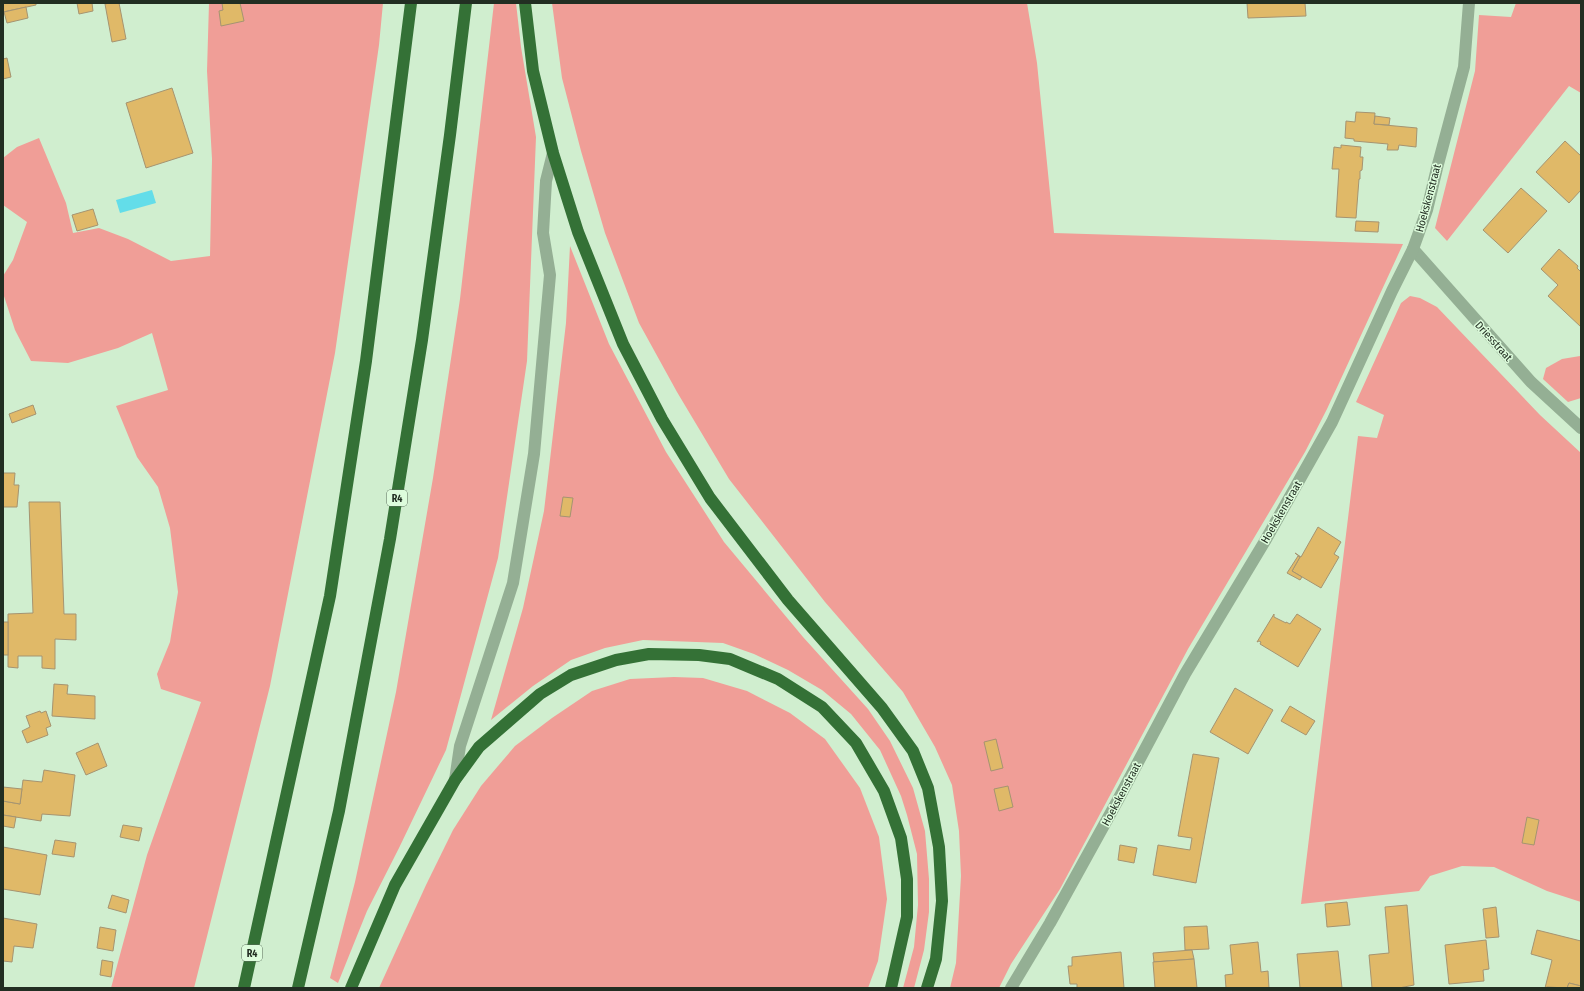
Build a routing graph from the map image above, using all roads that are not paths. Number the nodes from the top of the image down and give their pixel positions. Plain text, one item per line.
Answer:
1 (411, 3) edge
2 (466, 3) edge
3 (526, 3) edge
4 (1469, 3) edge
5 (553, 153) junction
6 (1413, 249) junction
7 (1581, 428) edge
8 (455, 780) junction
9 (244, 988) edge
10 (298, 988) edge
11 (351, 988) edge
12 (891, 988) edge
13 (927, 988) edge
14 (1011, 988) edge

1 - 9 highway, R4
2 - 10 highway, R4
3 - 5 highway
4 - 6 street, Hoekskenstraat
5 - 8 street
5 - 13 highway
6 - 7 street, Driesstraat
6 - 14 street, Hoekskenstraat
8 - 11 highway
8 - 12 highway

